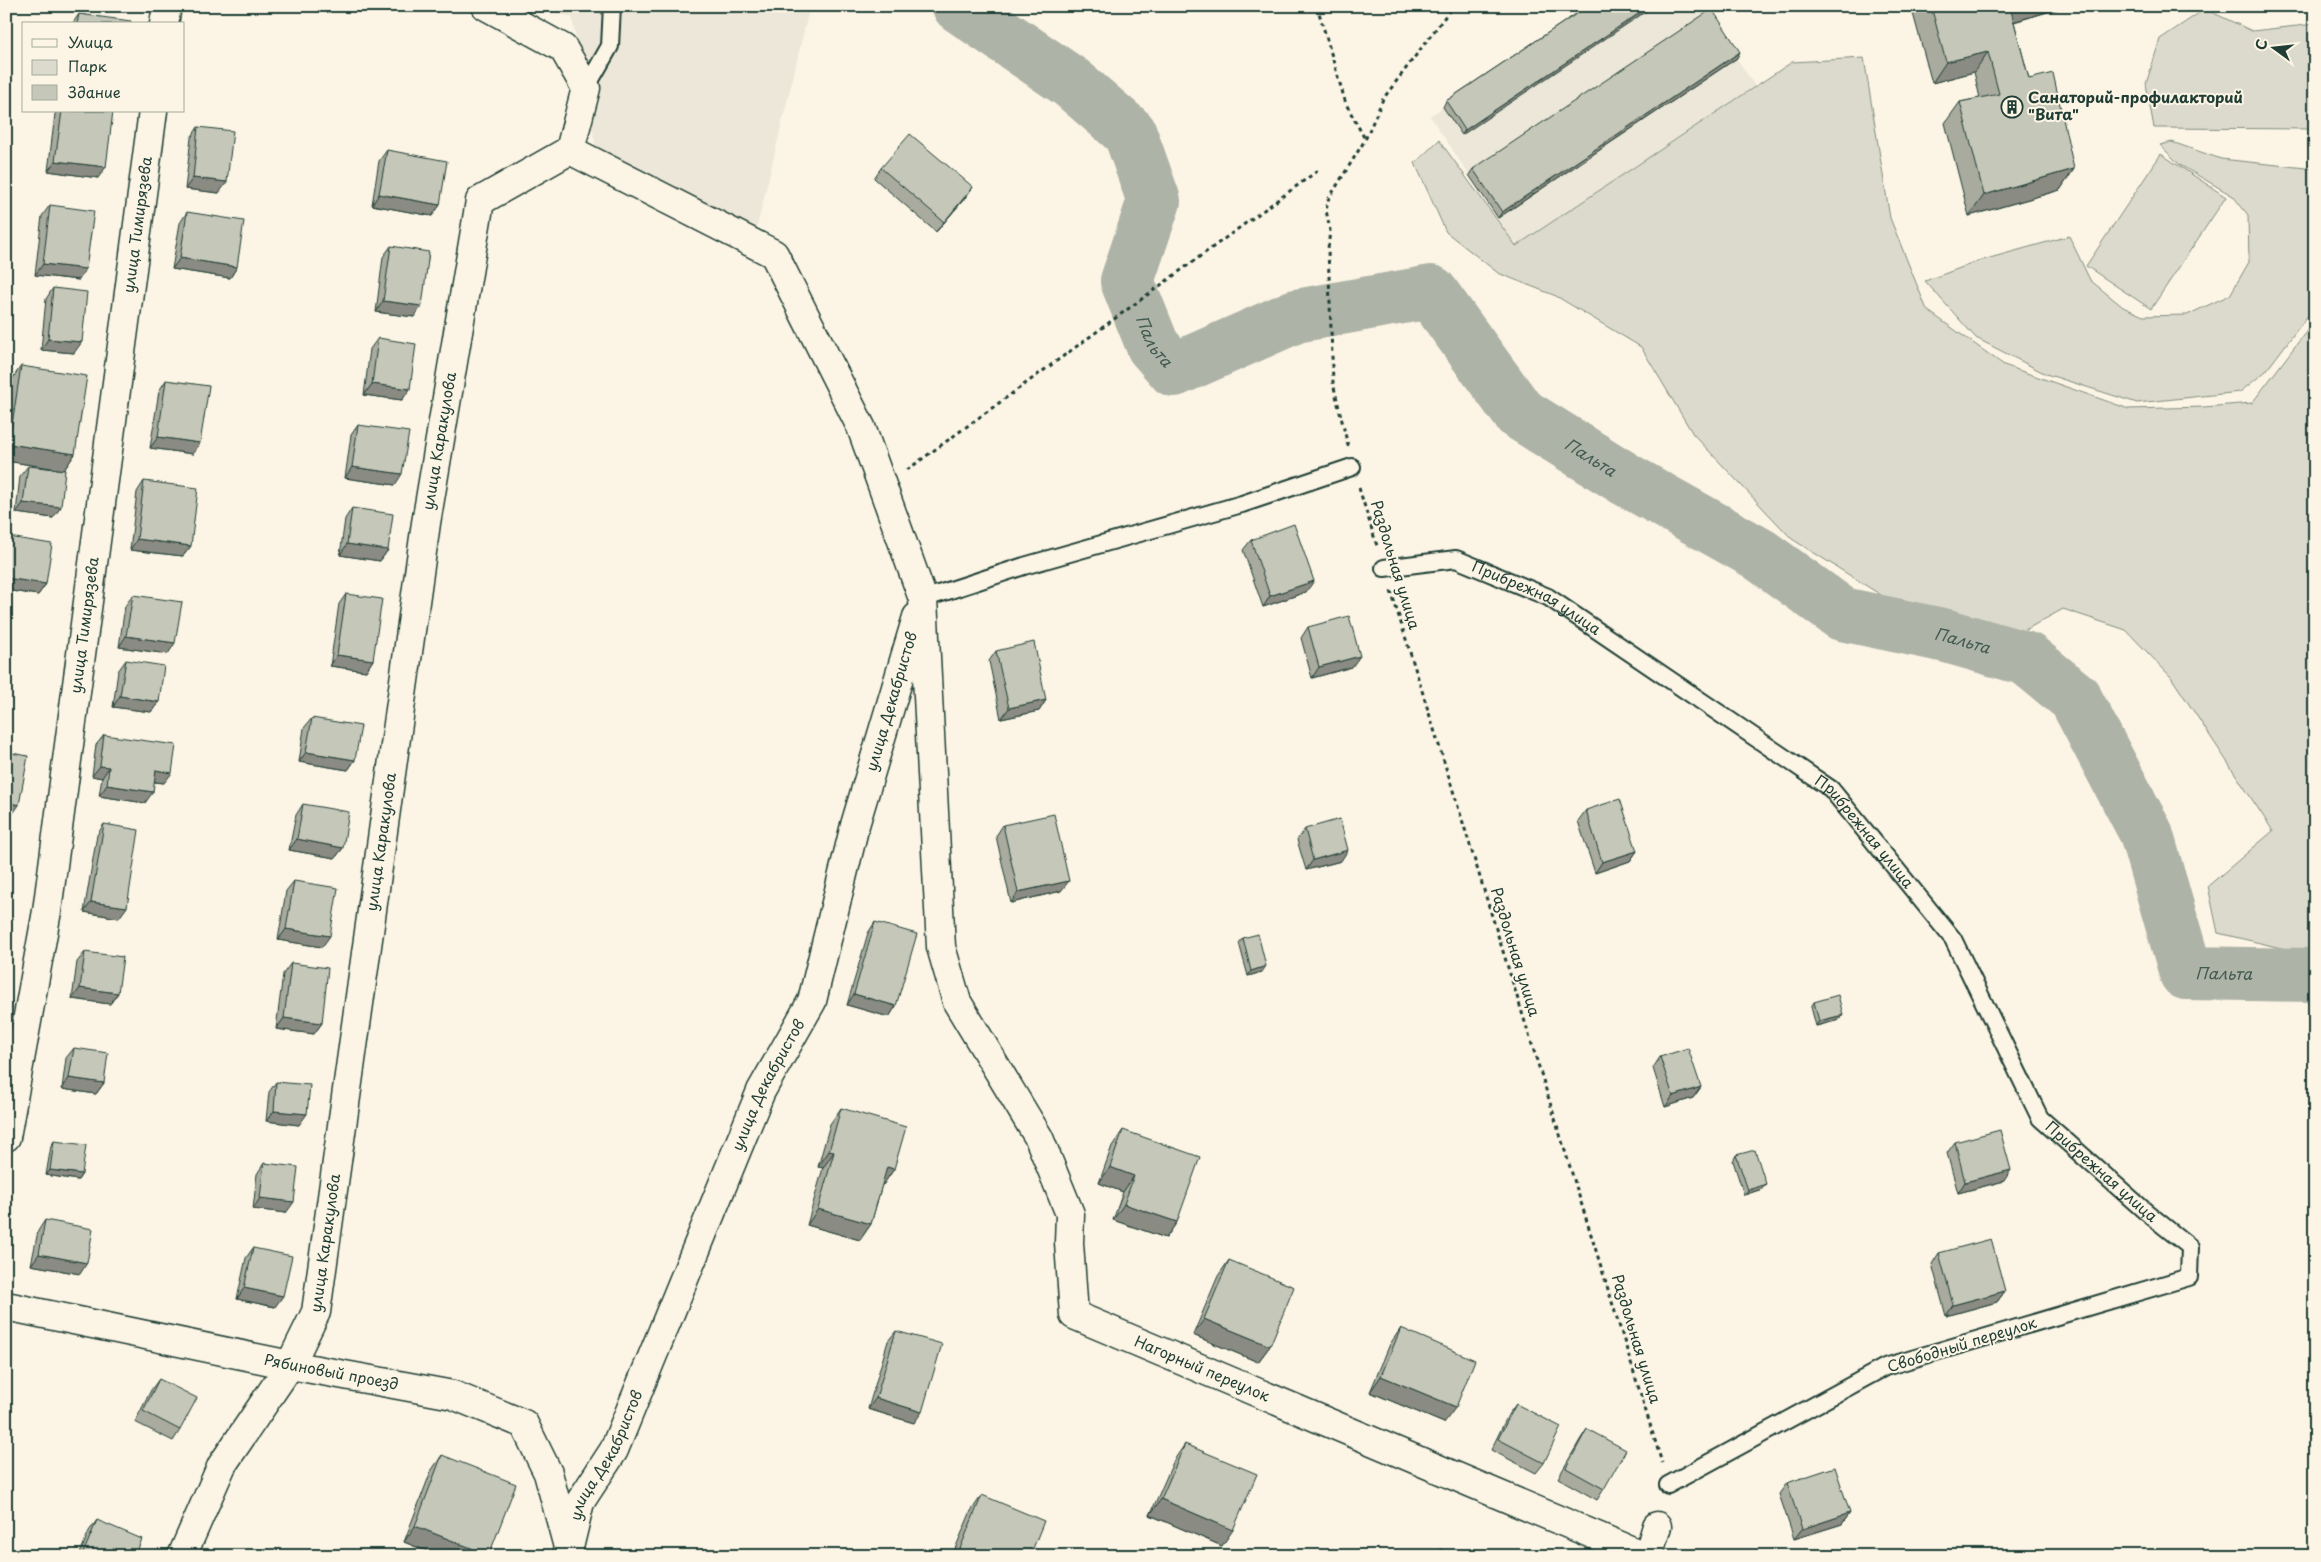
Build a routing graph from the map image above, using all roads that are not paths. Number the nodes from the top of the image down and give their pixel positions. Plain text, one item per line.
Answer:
1 (166, 6) edge
2 (486, 6) edge
3 (612, 6) edge
4 (164, 22) edge
5 (586, 88) junction
6 (153, 112) edge
7 (570, 150) junction
8 (1352, 467) road end
9 (1384, 568) road end
10 (923, 599) junction
11 (6, 1137) edge
12 (2189, 1276) joint
13 (6, 1306) edge
14 (290, 1365) junction
15 (1668, 1485) road end
16 (1657, 1526) dead end
17 (568, 1552) edge
18 (182, 1556) edge
19 (1644, 1556) edge
20 (1648, 1556) edge

1 - 4 street
2 - 5 street
3 - 5 lane
5 - 7 street
6 - 11 street, улица Тимирязева
7 - 10 street
7 - 14 street, улица Каракулова
8 - 10 lane
9 - 12 lane, Прибрежная улица
10 - 17 street, улица Декабристов
10 - 19 street, Нагорный переулок
12 - 15 lane, Свободный переулок
13 - 14 street, Рябиновый проезд
14 - 17 street, Рябиновый проезд
14 - 18 street, улица Каракулова
16 - 20 street

